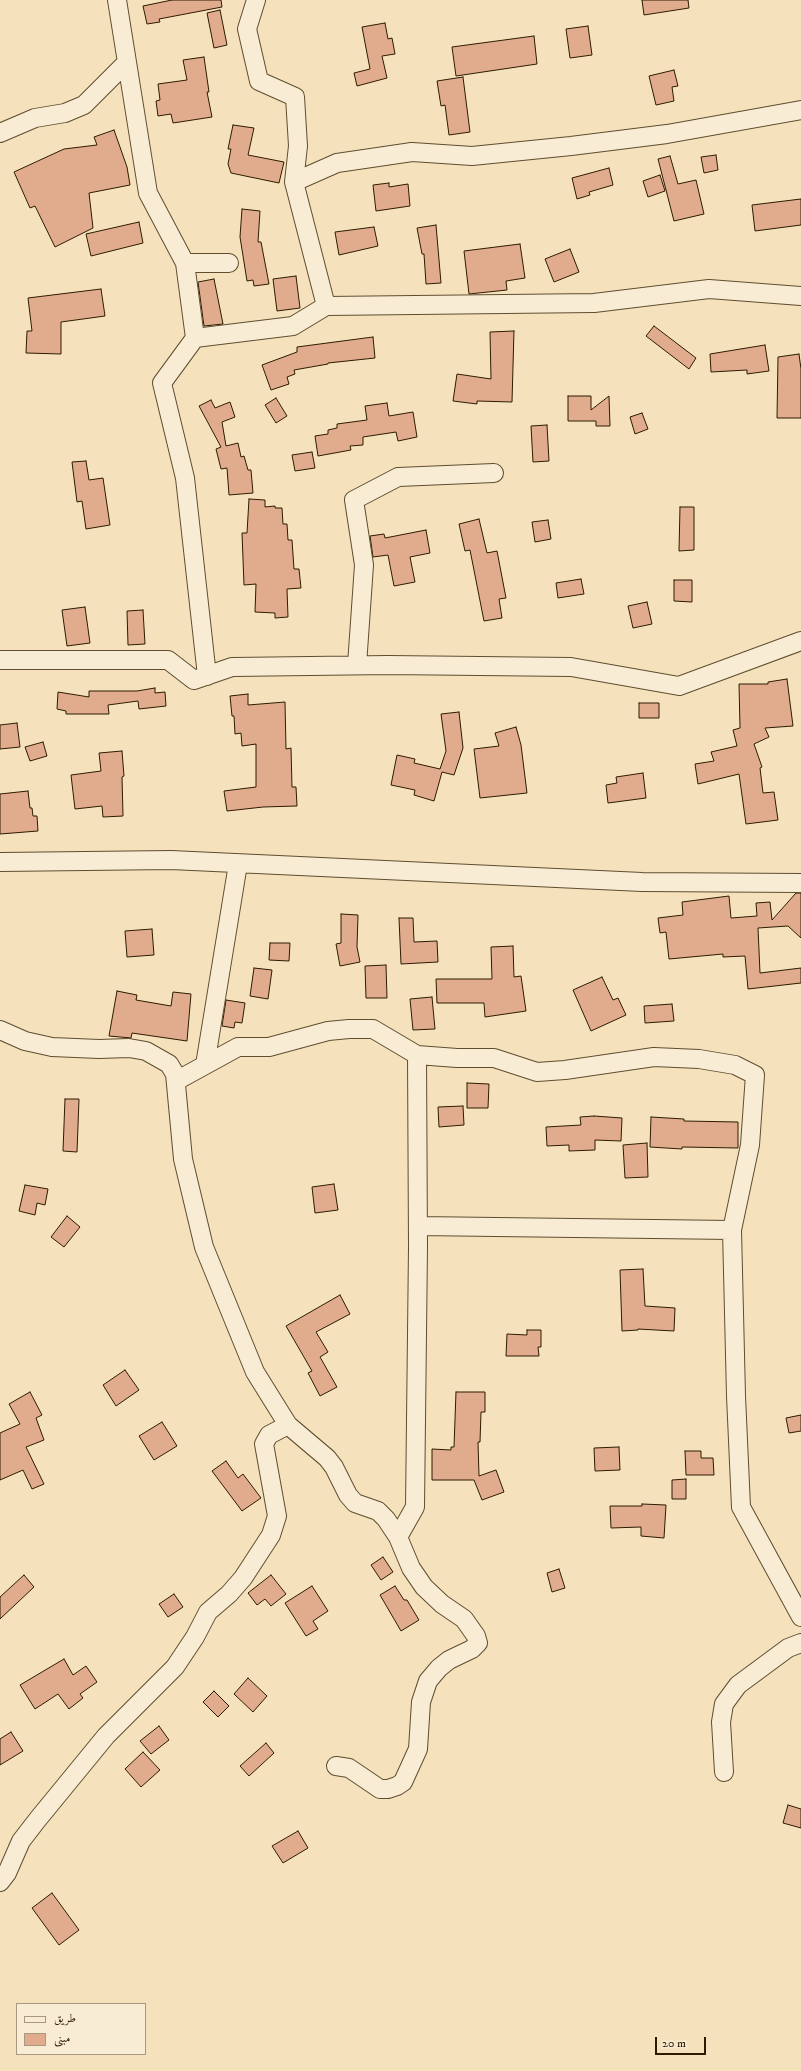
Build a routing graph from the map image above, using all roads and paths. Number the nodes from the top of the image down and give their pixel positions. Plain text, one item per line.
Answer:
1 (117, 0) edge
2 (256, 0) edge
3 (127, 62) junction
4 (801, 110) edge
5 (0, 132) edge
6 (294, 182) junction
7 (185, 263) junction
8 (229, 263) dead end
9 (801, 296) edge
10 (326, 306) junction
11 (195, 338) junction
12 (494, 473) dead end
13 (801, 641) edge
14 (0, 660) edge
15 (357, 665) junction
16 (207, 676) junction
17 (0, 862) edge
18 (238, 864) junction
19 (801, 883) edge
20 (0, 1030) edge
21 (417, 1055) junction
22 (205, 1065) junction
23 (176, 1081) junction
24 (418, 1226) junction
25 (732, 1230) junction
26 (288, 1425) junction
27 (398, 1537) junction
28 (801, 1617) edge
29 (801, 1643) edge
30 (336, 1766) dead end
31 (724, 1772) dead end
32 (0, 1882) edge

1 - 3 street
2 - 6 street
3 - 5 street
3 - 7 street
4 - 6 street
6 - 10 street
7 - 8 street
7 - 11 street
9 - 10 street
10 - 11 street
11 - 16 street
12 - 15 street
13 - 15 street
14 - 16 street
15 - 16 street
17 - 18 street
18 - 19 street
18 - 22 street
20 - 23 street
21 - 22 street
21 - 24 street
21 - 25 street
22 - 23 street
23 - 26 street
24 - 25 street
24 - 27 street
25 - 28 street
26 - 27 street
26 - 32 street
27 - 30 street
29 - 31 street

